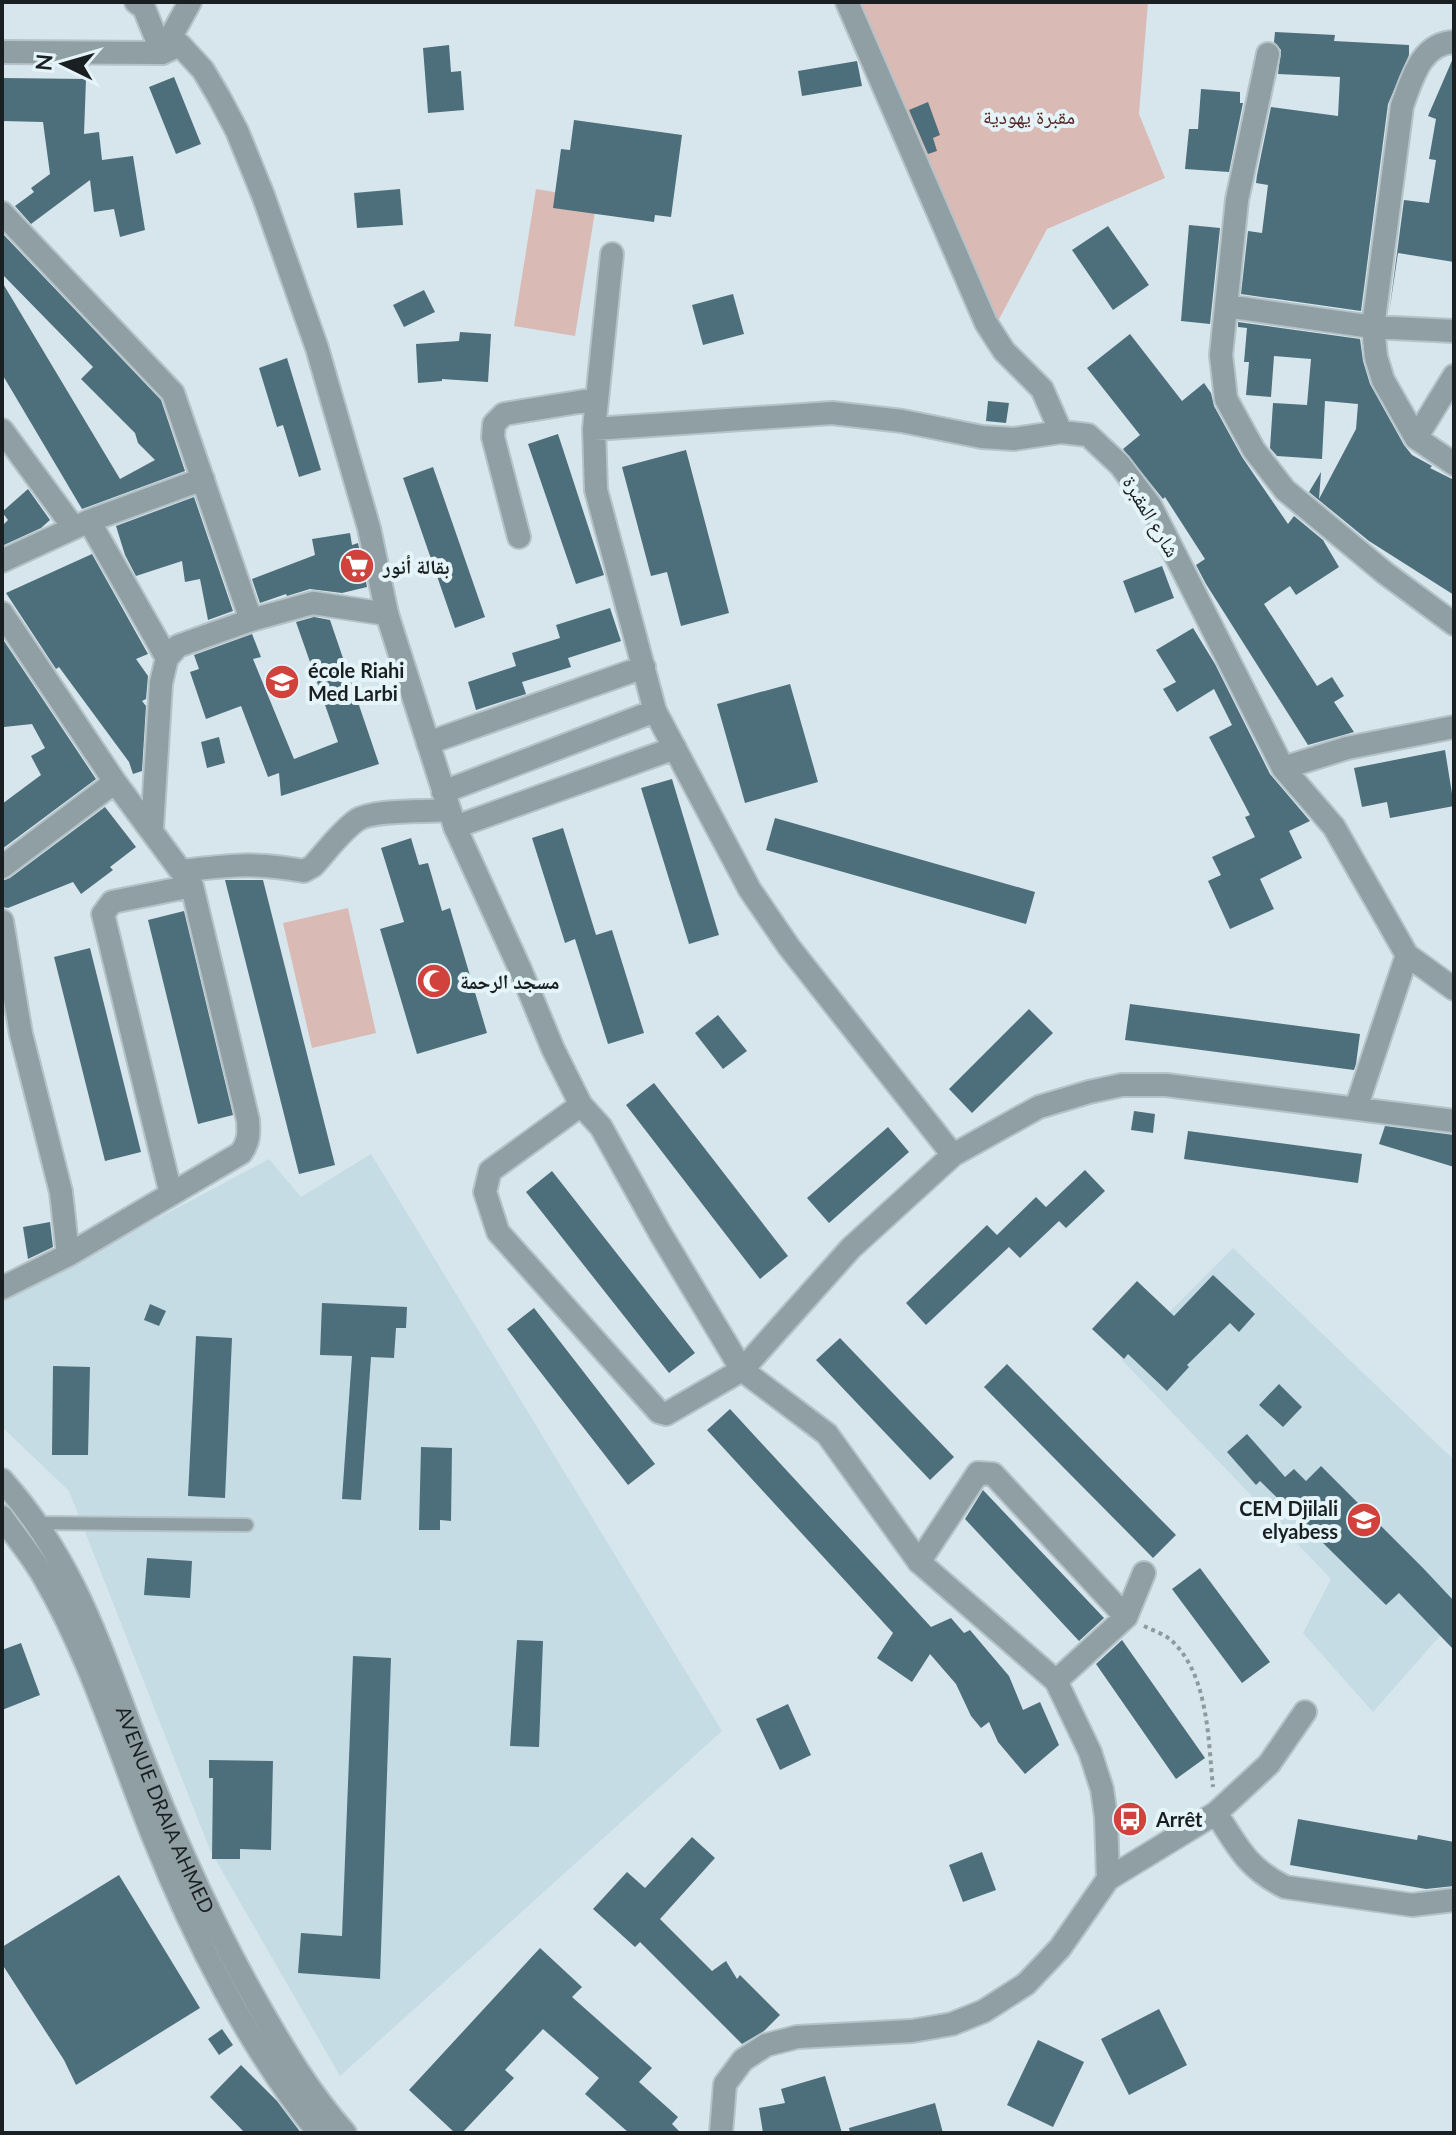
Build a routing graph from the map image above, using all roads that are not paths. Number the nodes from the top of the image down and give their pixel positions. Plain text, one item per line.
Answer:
1 (190, 2) edge
2 (847, 2) edge
3 (140, 5) edge
4 (1454, 42) edge
5 (2, 52) edge
6 (162, 53) junction
7 (1268, 54) dead end
8 (2, 213) edge
9 (612, 254) dead end
10 (1226, 306) junction
11 (1373, 327) junction
12 (1454, 331) edge
13 (1454, 376) edge
14 (597, 399) junction
15 (594, 429) junction
16 (2, 430) edge
17 (1061, 432) junction
18 (1416, 438) junction
19 (1454, 464) edge
20 (203, 479) junction
21 (81, 524) junction
22 (519, 537) dead end
23 (2, 561) edge
24 (2, 613) edge
25 (387, 614) junction
26 (251, 620) junction
27 (1454, 624) edge
28 (167, 658) junction
29 (644, 667) junction
30 (655, 711) junction
31 (1454, 727) edge
32 (428, 743) junction
33 (675, 748) junction
34 (1283, 768) junction
35 (115, 782) junction
36 (449, 810) junction
37 (152, 829) junction
38 (2, 867) edge
39 (187, 878) junction
40 (2, 921) edge
41 (1407, 955) junction
42 (1454, 989) edge
43 (581, 1105) junction
44 (1356, 1108) junction
45 (1454, 1121) edge
46 (953, 1155) junction
47 (171, 1194) junction
48 (68, 1255) junction
49 (2, 1288) edge
50 (742, 1370) junction
51 (2, 1480) edge
52 (2, 1517) edge
53 (38, 1523) junction
54 (247, 1525) dead end
55 (919, 1562) junction
56 (1144, 1573) dead end
57 (1126, 1617) junction
58 (1056, 1681) junction
59 (1305, 1712) dead end
60 (129, 1747) junction
61 (1216, 1813) junction
62 (1108, 1879) junction
63 (1454, 1900) edge
64 (319, 2133) edge
65 (345, 2133) edge
66 (721, 2133) edge

1 - 6 street
2 - 17 street
3 - 6 street
4 - 11 street
5 - 6 street
6 - 25 street
7 - 10 street
8 - 20 street
9 - 14 street
10 - 11 street
10 - 27 street
11 - 12 street
11 - 18 street
13 - 18 street
14 - 15 street
14 - 22 street
15 - 17 street
15 - 29 street
16 - 21 street
17 - 34 street, شارع المقبرة
18 - 19 street
20 - 21 street
20 - 26 street
21 - 23 street
21 - 28 street
24 - 35 street
25 - 26 street
25 - 32 street
26 - 28 street
28 - 37 street
29 - 30 street
29 - 32 street
30 - 33 street
30 - 36 street
31 - 34 street
32 - 36 street
33 - 36 street
33 - 46 street
34 - 41 street, شارع المقبرة
35 - 37 street
35 - 38 street
36 - 39 street
36 - 43 street
37 - 39 street
39 - 47 street
39 - 47 street
40 - 48 street
41 - 42 street, شارع المقبرة
41 - 44 street
43 - 50 street
43 - 50 street
44 - 45 street
44 - 46 street
46 - 50 street
47 - 48 street
48 - 49 street
50 - 55 street
51 - 53 street, AVENUE DRAIA AHMED
52 - 60 street, AVENUE DRAIA AHMED
53 - 54 lane
53 - 60 street, AVENUE DRAIA AHMED
55 - 57 street
55 - 58 street
56 - 57 street
57 - 58 street
58 - 62 street
59 - 61 street
60 - 64 street, AVENUE DRAIA AHMED
60 - 65 street, AVENUE DRAIA AHMED
61 - 62 street
61 - 63 street
62 - 66 street

